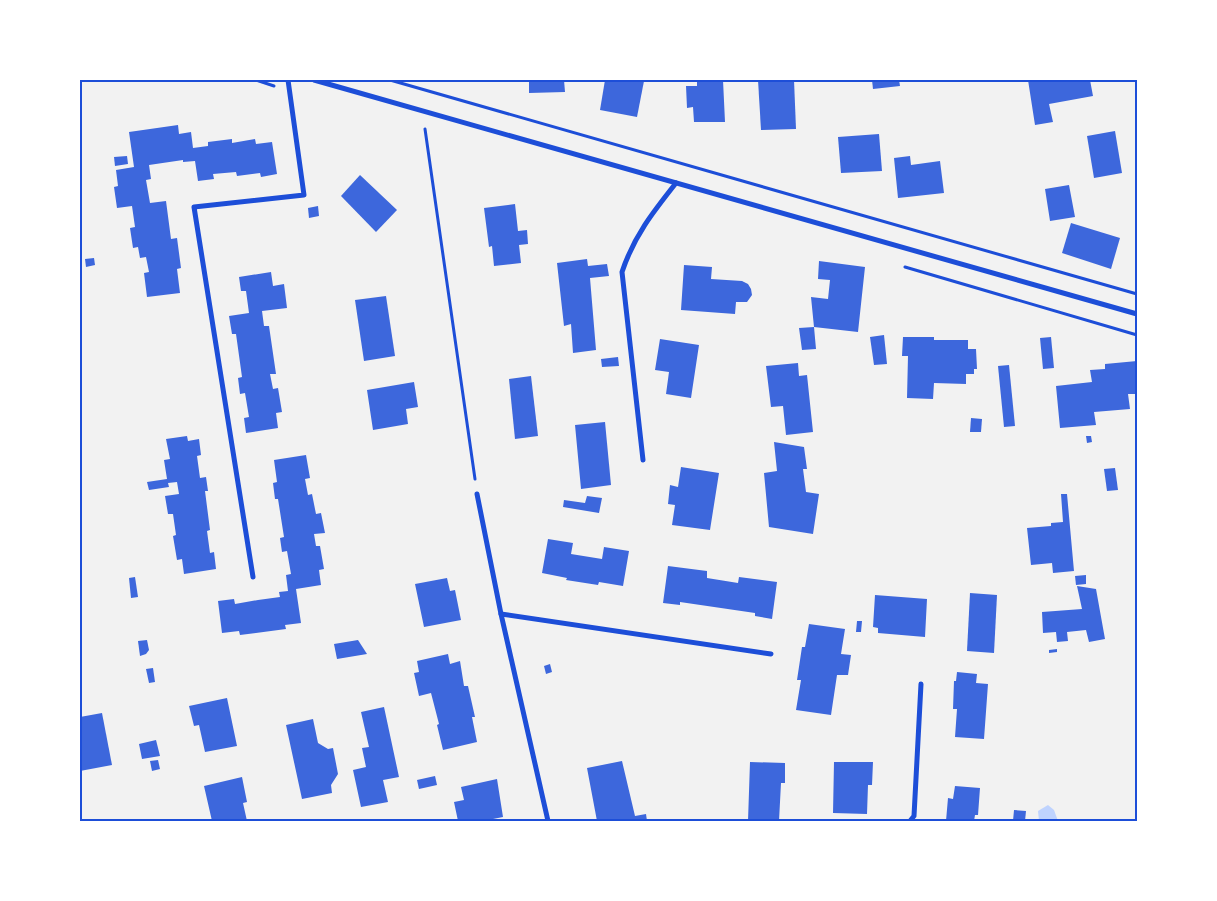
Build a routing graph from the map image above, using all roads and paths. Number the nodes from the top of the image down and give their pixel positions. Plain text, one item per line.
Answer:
1 (288, 80) edge
2 (314, 80) edge
3 (390, 80) edge
4 (422, 111) junction
5 (676, 183) junction
6 (1137, 294) edge
7 (1137, 314) edge
8 (643, 460) dead end
9 (477, 494) joint
10 (252, 578) dead end
11 (501, 614) junction
12 (770, 654) dead end
13 (921, 684) dead end
14 (548, 821) edge
15 (910, 821) edge

1 - 10 street
2 - 4 street
3 - 6 path
4 - 5 street
4 - 9 path
5 - 7 street
5 - 8 street
9 - 11 street
11 - 12 street
11 - 14 street
13 - 15 street

